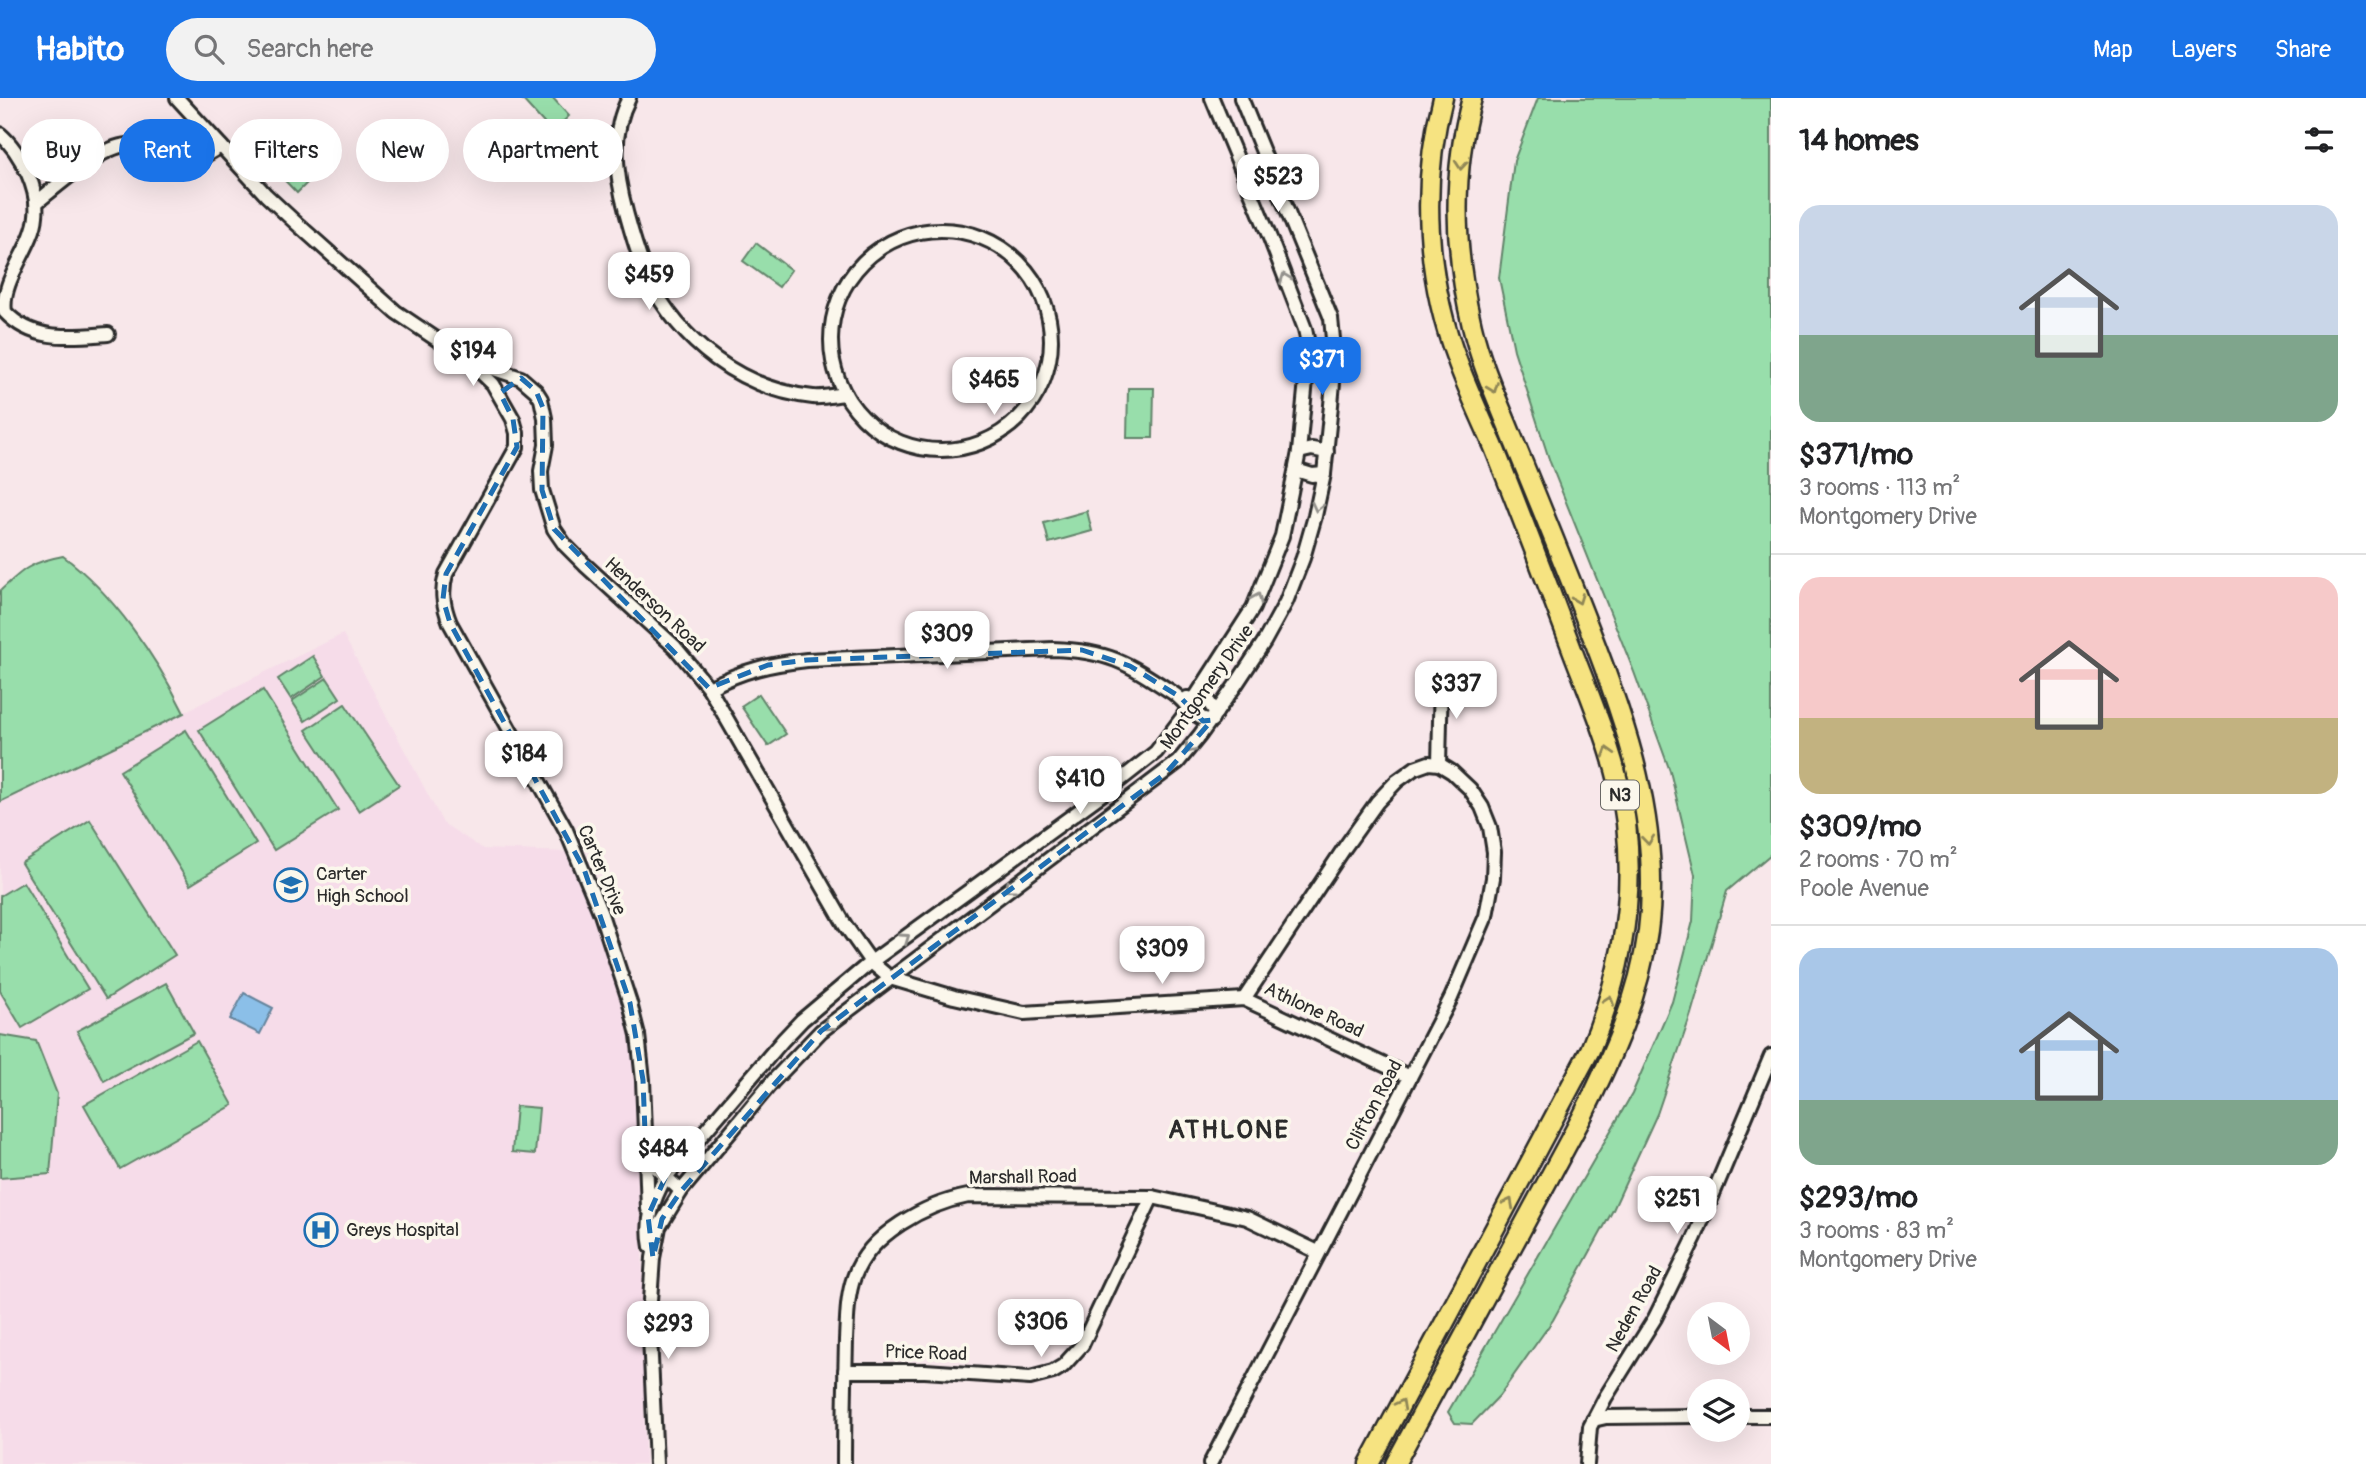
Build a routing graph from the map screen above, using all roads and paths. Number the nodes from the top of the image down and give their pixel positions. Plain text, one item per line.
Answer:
1 (177, 98) edge
2 (629, 98) edge
3 (1212, 98) edge
4 (1241, 98) edge
5 (1443, 98) edge
6 (1472, 98) edge
7 (0, 134) edge
8 (221, 146) junction
9 (37, 202) junction
10 (108, 334) dead end
11 (469, 361) junction
12 (521, 378) junction
13 (500, 393) junction
14 (845, 394) junction
15 (1299, 452) junction
16 (1327, 452) junction
17 (1296, 470) junction
18 (1325, 474) junction
19 (1441, 677) dead end
20 (709, 688) junction
21 (1187, 700) junction
22 (1214, 716) junction
23 (1439, 764) junction
24 (1033, 845) junction
25 (1020, 853) junction
26 (1046, 862) junction
27 (1033, 871) junction
28 (871, 962) junction
29 (890, 978) junction
30 (1244, 999) junction
31 (771, 1053) junction
32 (1771, 1056) edge
33 (788, 1066) junction
34 (758, 1070) junction
35 (1410, 1077) junction
36 (773, 1081) junction
37 (646, 1158) junction
38 (665, 1178) junction
39 (681, 1191) junction
40 (1152, 1197) junction
41 (648, 1216) junction
42 (1318, 1252) junction
43 (653, 1258) junction
44 (845, 1371) junction
45 (1687, 1416) edge
46 (1750, 1416) edge
47 (1771, 1416) edge
48 (1593, 1420) junction
49 (656, 1464) edge
50 (844, 1464) edge
51 (1210, 1464) edge
52 (1369, 1464) edge
53 (1395, 1464) edge
54 (1587, 1464) edge

1 - 8 street
2 - 14 street
15 -> 3 street, Montgomery Drive
4 - 16 street, Montgomery Drive
52 -> 5 highway, N3
6 -> 53 highway, N3
7 - 9 street
8 - 9 street
8 - 11 street
9 - 10 street
11 - 12 street
11 - 13 street
12 - 13 street
12 - 20 street, Henderson Road
13 - 37 street, Carter Drive
14 - 14 street
15 - 16 street
15 - 17 street, Montgomery Drive
16 - 18 street, Montgomery Drive
17 - 18 street
21 -> 17 street, Montgomery Drive
18 -> 22 street, Montgomery Drive
19 - 23 street
20 - 21 street
20 - 28 street, Henderson Road
21 - 22 street
21 - 24 street, Montgomery Drive
22 -> 26 street, Montgomery Drive
23 - 30 street
23 - 35 street, Clifton Road
24 - 25 street, Montgomery Drive
24 - 26 street
25 - 27 street
28 -> 25 street, Montgomery Drive
26 - 27 street, Montgomery Drive
27 -> 29 street, Montgomery Drive
28 - 29 street, Athlone Road
28 - 31 street, Montgomery Drive
29 - 30 street, Athlone Road
29 -> 33 street, Montgomery Drive
30 - 35 street, Athlone Road
31 - 33 street
31 - 34 street, Montgomery Drive
32 - 48 street, Neden Road
33 - 36 street, Montgomery Drive
34 - 36 street
34 - 38 street, Montgomery Drive
35 - 42 street, Clifton Road
36 - 39 street, Montgomery Drive
37 - 38 street
37 - 41 street, Carter Drive
38 - 39 street
38 - 41 street, Montgomery Drive
39 - 43 street, Montgomery Drive
40 - 42 street, Marshall Road
40 - 44 street, Price Road
40 - 44 street, Marshall Road
41 - 43 street, Montgomery Drive
42 - 51 street, Clifton Road
43 - 49 street, Montgomery Drive
44 - 50 street, Marshall Road
45 - 48 street
46 - 47 street
48 - 54 street, Neden Road

